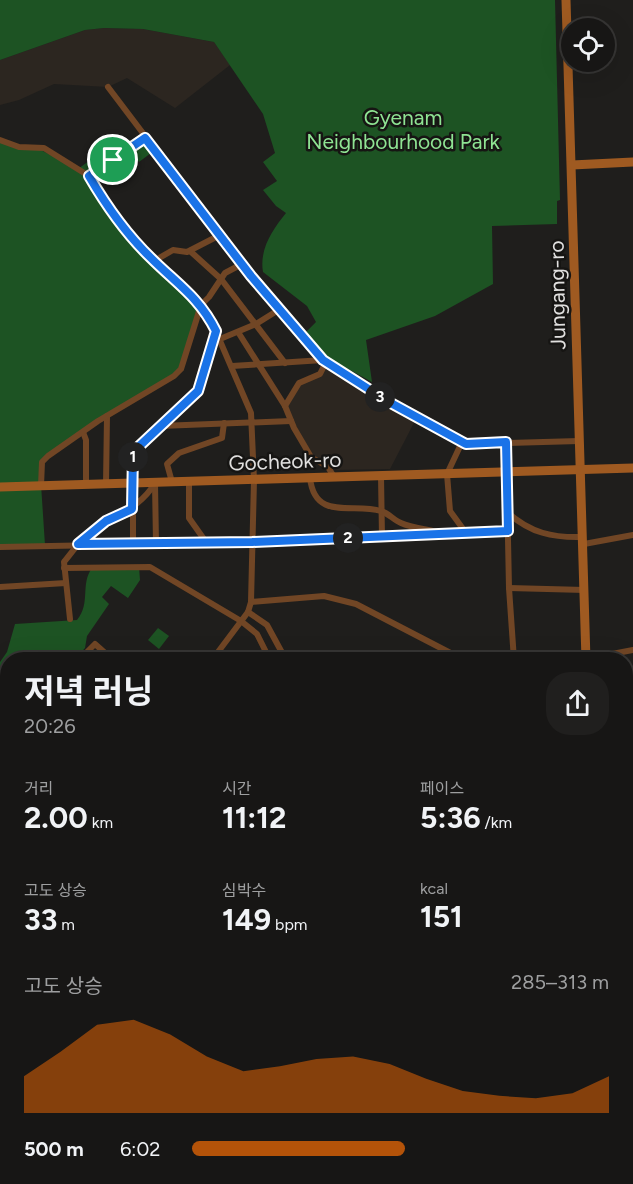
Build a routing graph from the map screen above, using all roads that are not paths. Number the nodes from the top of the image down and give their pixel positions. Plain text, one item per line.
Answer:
1 (566, 0) edge
2 (108, 87) dead end
3 (145, 138) junction
4 (0, 140) edge
5 (633, 162) edge
6 (572, 165) junction
7 (89, 176) junction
8 (220, 235) junction
9 (190, 251) junction
10 (154, 261) junction
11 (242, 264) junction
12 (221, 279) junction
13 (201, 305) junction
14 (280, 309) junction
15 (256, 324) junction
16 (216, 331) junction
17 (238, 332) junction
18 (220, 339) junction
19 (325, 361) junction
20 (285, 363) junction
21 (260, 364) junction
22 (232, 366) junction
23 (285, 406) junction
24 (107, 417) junction
25 (291, 422) junction
26 (224, 423) junction
27 (251, 423) junction
28 (159, 426) junction
29 (83, 432) junction
30 (579, 441) junction
31 (462, 442) junction
32 (506, 442) junction
33 (633, 468) edge
34 (581, 471) junction
35 (507, 472) junction
36 (447, 474) junction
37 (381, 476) junction
38 (334, 477) junction
39 (310, 478) junction
40 (254, 480) junction
41 (172, 482) junction
42 (189, 482) junction
43 (132, 483) junction
44 (155, 483) junction
45 (106, 484) junction
46 (86, 485) junction
47 (41, 486) junction
48 (0, 487) edge
49 (132, 509) junction
50 (382, 511) junction
51 (507, 512) junction
52 (508, 531) junction
53 (466, 533) junction
54 (444, 534) junction
55 (633, 535) edge
56 (382, 537) junction
57 (584, 541) junction
58 (206, 542) junction
59 (252, 542) junction
60 (133, 543) junction
61 (156, 543) junction
62 (78, 544) junction
63 (0, 547) edge
64 (64, 568) junction
65 (66, 583) junction
66 (0, 587) edge
67 (509, 588) junction
68 (585, 590) junction
69 (251, 602) junction
70 (248, 612) junction
71 (70, 619) dead end
72 (241, 621) junction
73 (87, 652) edge
74 (103, 652) edge
75 (218, 652) edge
76 (266, 652) edge
77 (281, 652) edge
78 (449, 652) edge
79 (513, 652) edge
80 (586, 652) edge

1 - 6 main road, Jungang-ro
2 - 3 street
3 - 7 street
3 - 8 street
4 - 7 street
5 - 6 main road
6 - 30 main road, Jungang-ro
7 - 10 street
8 - 9 street
8 - 11 street
9 - 10 street
9 - 12 street
10 - 13 street
11 - 12 street
11 - 14 street
12 - 13 street
12 - 15 street
13 - 16 street
13 - 24 street
14 - 15 street
14 - 19 street
15 - 17 street
15 - 20 street
16 - 18 street
16 - 28 street
17 - 18 street
17 - 21 street
18 - 22 street
19 - 20 street
19 - 23 street
19 - 31 street
20 - 21 street
21 - 22 street
21 - 23 street
22 - 27 street
23 - 25 street
24 - 29 street
24 - 45 street
25 - 27 street
25 - 38 street
26 - 27 street
26 - 28 street
26 - 41 street
27 - 40 street
28 - 43 street
29 - 46 street
29 - 47 street
30 - 32 street
30 - 34 main road, Jungang-ro
31 - 32 street
31 - 36 street
32 - 35 street
33 - 34 main road, Gocheok-ro
34 - 35 main road, Gocheok-ro
34 - 57 main road, Jungang-ro
35 - 36 main road, Gocheok-ro
35 - 51 street
36 - 37 main road, Gocheok-ro
36 - 53 street
37 - 38 main road, Gocheok-ro
37 - 50 street
38 - 39 main road, Gocheok-ro
39 - 40 main road, Gocheok-ro
39 - 50 street
40 - 42 main road, Gocheok-ro
40 - 59 street
41 - 42 main road, Gocheok-ro
41 - 44 main road, Gocheok-ro
42 - 58 street
43 - 44 main road, Gocheok-ro
43 - 45 main road, Gocheok-ro
43 - 49 street
44 - 49 street
44 - 61 street
45 - 46 main road, Gocheok-ro
46 - 47 main road, Gocheok-ro
47 - 48 main road, Gocheok-ro
49 - 60 street
49 - 62 street
50 - 54 street
50 - 56 street
51 - 52 street
51 - 57 street
52 - 53 street
52 - 67 street
53 - 54 street
54 - 56 street
55 - 57 street
56 - 59 street
57 - 68 main road, Jungang-ro
58 - 59 street
58 - 61 street
59 - 69 street
60 - 61 street
60 - 62 street
62 - 63 street
62 - 64 street
64 - 65 street
64 - 72 street
65 - 66 street
65 - 71 street
67 - 68 street
67 - 79 street
68 - 80 main road, Jungang-ro
69 - 70 street
69 - 78 street
70 - 72 street
70 - 77 street
72 - 75 street
72 - 76 street
73 - 74 street

